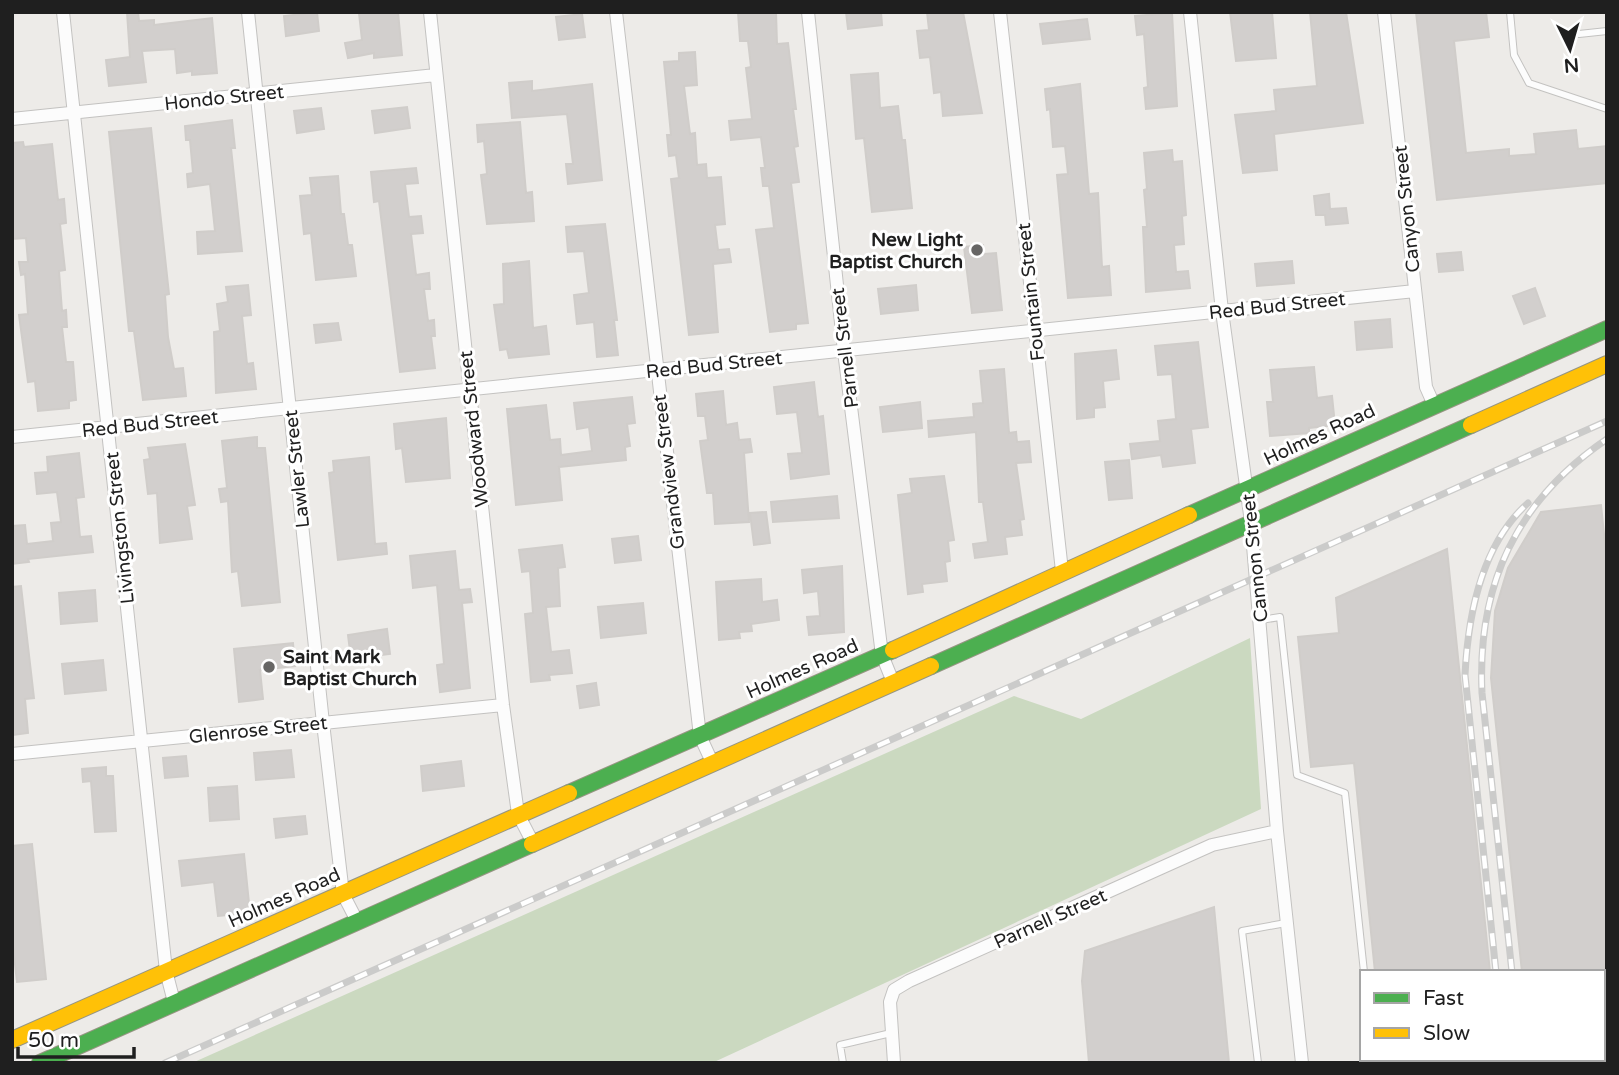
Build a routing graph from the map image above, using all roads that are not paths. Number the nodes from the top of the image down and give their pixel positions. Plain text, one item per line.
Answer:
1 (63, 12) edge
2 (248, 12) edge
3 (430, 12) edge
4 (616, 12) edge
5 (807, 12) edge
6 (1000, 12) edge
7 (1190, 12) edge
8 (1384, 12) edge
9 (1510, 12) edge
10 (1607, 31) edge
11 (1579, 34) dead end
12 (436, 75) junction
13 (258, 94) junction
14 (1607, 109) edge
15 (74, 113) junction
16 (12, 120) edge
17 (1415, 291) junction
18 (1222, 311) junction
19 (1607, 329) edge
20 (1034, 331) junction
21 (844, 351) junction
22 (1607, 364) edge
23 (655, 370) junction
24 (469, 390) junction
25 (1434, 404) junction
26 (290, 408) junction
27 (108, 427) junction
28 (12, 437) edge
29 (1248, 490) junction
30 (1251, 522) junction
31 (1062, 571) junction
32 (1261, 620) junction
33 (882, 655) junction
34 (893, 682) junction
35 (503, 705) junction
36 (323, 723) junction
37 (700, 736) junction
38 (143, 741) junction
39 (12, 754) edge
40 (712, 762) junction
41 (519, 814) junction
42 (1277, 831) junction
43 (533, 843) junction
44 (344, 894) junction
45 (357, 921) junction
46 (1288, 922) junction
47 (1364, 970) edge
48 (166, 971) junction
49 (174, 1002) junction
50 (891, 1033) junction
51 (12, 1040) edge
52 (40, 1063) edge
53 (843, 1063) edge
54 (894, 1063) edge
55 (1258, 1063) edge
56 (1302, 1063) edge

1 - 15 street, Livingston Street
2 - 13 street, Lawler Street
3 - 12 street, Woodward Street
4 - 23 street, Grandview Street
5 - 21 street, Parnell Street
6 - 20 street, Fountain Street
7 - 18 street, Cannon Street
8 - 17 street, Canyon Street
9 - 14 lane
10 - 11 lane
12 - 13 street, Hondo Street
12 - 24 street, Woodward Street
13 - 15 street, Hondo Street
13 - 26 street, Lawler Street
15 - 16 street, Hondo Street
15 - 27 street, Livingston Street
17 - 18 street, Red Bud Street
17 - 25 street, Canyon Street
18 - 20 street, Red Bud Street
18 - 29 street, Cannon Street
19 - 25 main road, Holmes Road
20 - 21 street, Red Bud Street
20 - 31 street, Fountain Street
21 - 23 street, Red Bud Street
21 - 33 street, Parnell Street
22 - 30 main road
23 - 24 street, Red Bud Street
23 - 37 street, Grandview Street
24 - 26 street, Red Bud Street
24 - 35 street, Woodward Street
25 - 29 main road, Holmes Road
26 - 27 street, Red Bud Street
26 - 36 street, Lawler Street
27 - 28 street, Red Bud Street
27 - 38 street, Livingston Street
29 - 30 street, Cannon Street
29 - 31 main road, Holmes Road
30 - 32 street, Cannon Street
30 - 34 main road
31 - 33 main road, Holmes Road
32 - 42 street, Cannon Street
32 - 47 lane
33 - 34 street, Parnell Street
33 - 37 main road, Holmes Road
34 - 40 main road
35 - 36 street, Glenrose Street
35 - 41 street, Woodward Street
36 - 38 street, Glenrose Street
36 - 44 street, Lawler Street
37 - 40 street, Grandview Street
37 - 41 main road, Holmes Road
38 - 39 street, Glenrose Street
38 - 48 street, Livingston Street
40 - 43 main road
41 - 43 street, Woodward Street
41 - 44 main road, Holmes Road
42 - 46 street, Cannon Street
42 - 50 street, Parnell Street
43 - 45 main road
44 - 45 street, Lawler Street
44 - 48 main road, Holmes Road
45 - 49 main road
46 - 55 lane
46 - 56 street, Cannon Street
48 - 49 street, Livingston Street
48 - 51 main road, Holmes Road
49 - 52 main road
50 - 53 lane
50 - 54 street, Parnell Street

